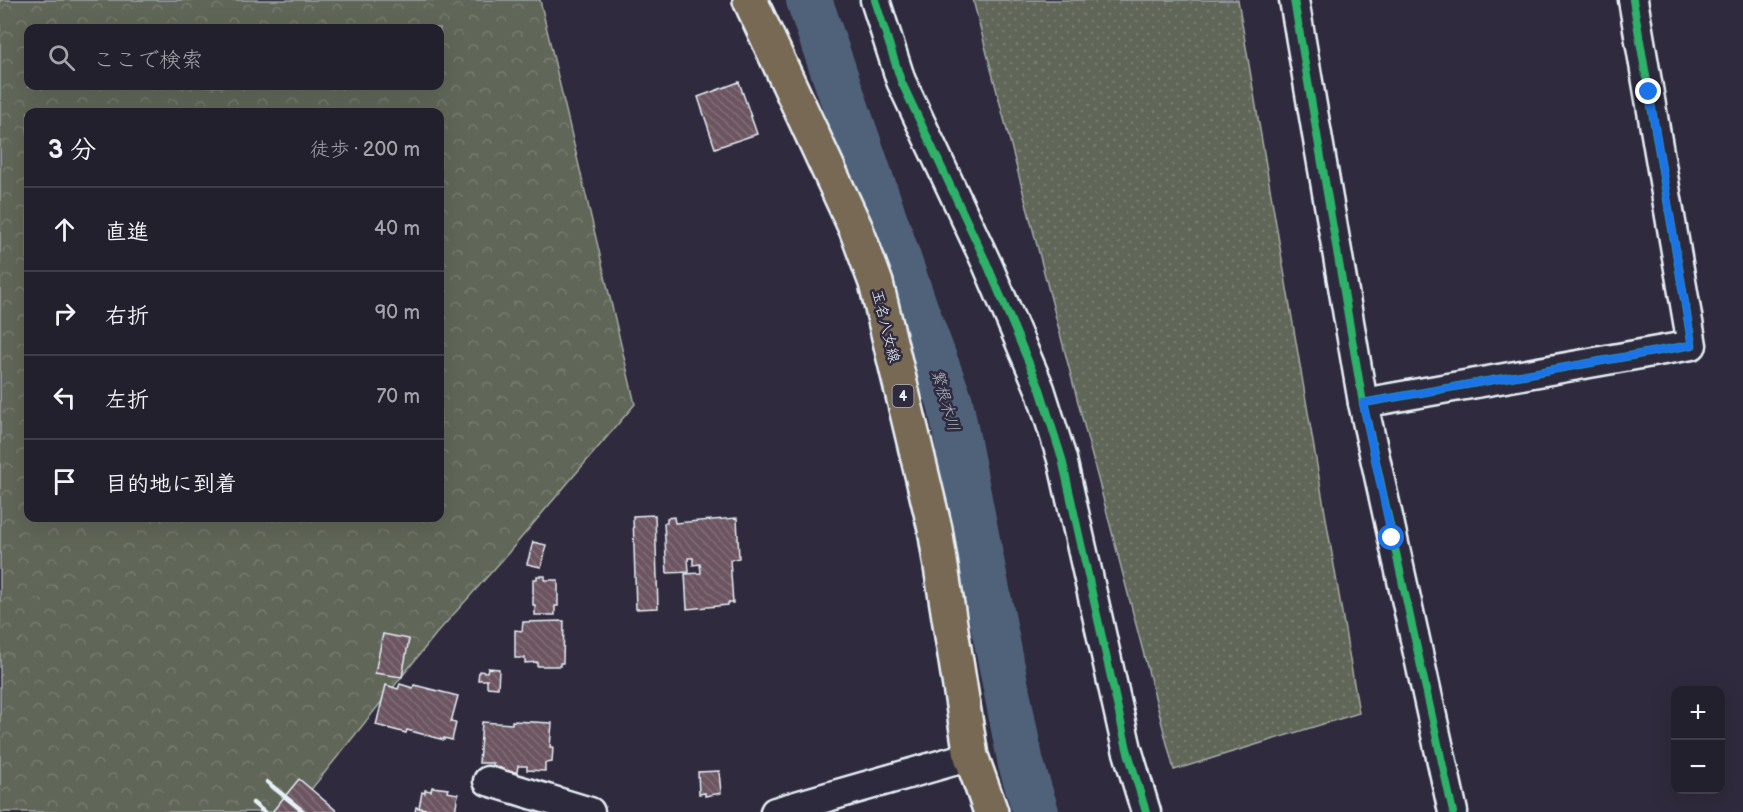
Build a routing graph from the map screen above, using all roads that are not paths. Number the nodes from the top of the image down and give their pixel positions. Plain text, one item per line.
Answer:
1 (750, 0) edge
2 (875, 0) edge
3 (1294, 0) edge
4 (1633, 0) edge
5 (1363, 403) junction
6 (971, 756) junction
7 (488, 781) dead end
8 (590, 812) edge
9 (775, 812) edge
10 (991, 812) edge
11 (1146, 812) edge
12 (1453, 812) edge

1 - 6 main road, 玉名八女線 / 4
2 - 11 street
3 - 5 street
4 - 5 street
5 - 12 street
6 - 9 street
6 - 10 main road, 玉名八女線 / 4
7 - 8 street

